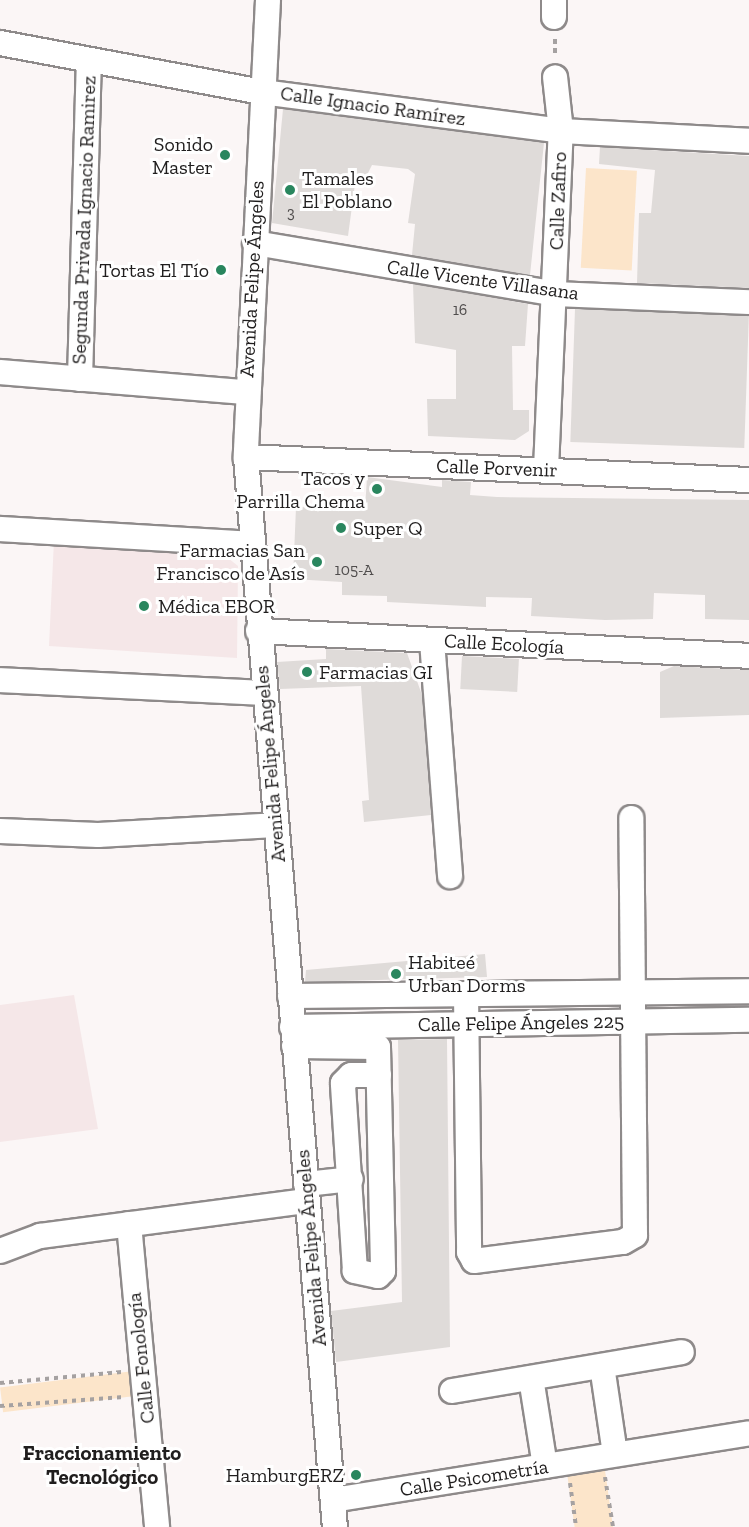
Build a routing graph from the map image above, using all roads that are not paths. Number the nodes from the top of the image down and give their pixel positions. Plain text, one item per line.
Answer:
1 (267, 0) edge
2 (0, 42) edge
3 (89, 61) junction
4 (555, 77) road end
5 (261, 92) junction
6 (561, 131) junction
7 (749, 141) edge
8 (255, 243) junction
9 (555, 294) junction
10 (749, 302) edge
11 (0, 372) edge
12 (80, 379) junction
13 (245, 392) junction
14 (246, 458) junction
15 (546, 470) junction
16 (749, 480) edge
17 (0, 529) edge
18 (251, 543) junction
19 (258, 631) junction
20 (432, 641) junction
21 (749, 656) edge
22 (0, 680) edge
23 (264, 693) junction
24 (631, 818) dead end
25 (275, 825) junction
26 (0, 831) edge
27 (450, 876) dead end
28 (749, 991) edge
29 (633, 992) junction
30 (466, 994) junction
31 (290, 996) junction
32 (749, 1020) edge
33 (633, 1022) junction
34 (465, 1024) junction
35 (293, 1036) junction
36 (379, 1075) junction
37 (351, 1179) junction
38 (306, 1192) junction
39 (129, 1224) junction
40 (0, 1232) edge
41 (40, 1236) junction
42 (0, 1251) edge
43 (682, 1352) dead end
44 (602, 1366) junction
45 (531, 1378) junction
46 (452, 1391) dead end
47 (749, 1433) edge
48 (609, 1455) junction
49 (556, 1464) junction
50 (333, 1500) junction
51 (157, 1527) edge
52 (335, 1527) edge

1 - 5 street, Avenida Felipe Ángeles
2 - 3 street, Calle Ignacio Ramírez
3 - 5 street, Calle Ignacio Ramírez
3 - 12 street, Segunda Privada Ignacio Ramirez
4 - 6 street, Calle Zafiro
5 - 6 street, Calle Ignacio Ramírez
5 - 8 street, Avenida Felipe Ángeles
6 - 7 street, Calle Ignacio Ramírez
6 - 9 street, Calle Zafiro
8 - 9 street, Calle Vicente Villasana
8 - 13 street, Avenida Felipe Ángeles
9 - 10 street, Calle Vicente Villasana
9 - 15 street, Calle Zafiro
11 - 12 street
12 - 13 street
13 - 14 street, Avenida Felipe Ángeles
14 - 15 street, Calle Porvenir
14 - 18 street, Avenida Felipe Ángeles
15 - 16 street, Calle Porvenir
17 - 18 street
18 - 19 street, Avenida Felipe Ángeles
19 - 20 street, Calle Ecología
19 - 23 street, Avenida Felipe Ángeles
20 - 21 street, Calle Ecología
20 - 27 street
22 - 23 street
23 - 25 street, Avenida Felipe Ángeles
24 - 29 street
25 - 26 street
25 - 31 street, Avenida Felipe Ángeles
28 - 29 street, Calle Felipe Ángeles 225
29 - 30 street, Calle Felipe Ángeles 225
29 - 33 street
30 - 31 street, Calle Felipe Ángeles 225
30 - 34 street
31 - 35 street, Avenida Felipe Ángeles
32 - 33 street, Calle Felipe Ángeles 225
33 - 34 street, Calle Felipe Ángeles 225
33 - 34 street
34 - 35 street, Calle Felipe Ángeles 225
35 - 36 street
35 - 38 street, Avenida Felipe Ángeles
36 - 37 street
36 - 37 street
37 - 38 street
38 - 39 street
38 - 50 street, Avenida Felipe Ángeles
39 - 41 street
39 - 51 street, Calle Fonología
40 - 41 street
41 - 42 street
43 - 44 street
44 - 45 street
44 - 48 street
45 - 46 street
45 - 49 street
47 - 48 street, Calle Psicometría
48 - 49 street, Calle Psicometría
49 - 50 street, Calle Psicometría
50 - 52 street, Avenida Felipe Ángeles

